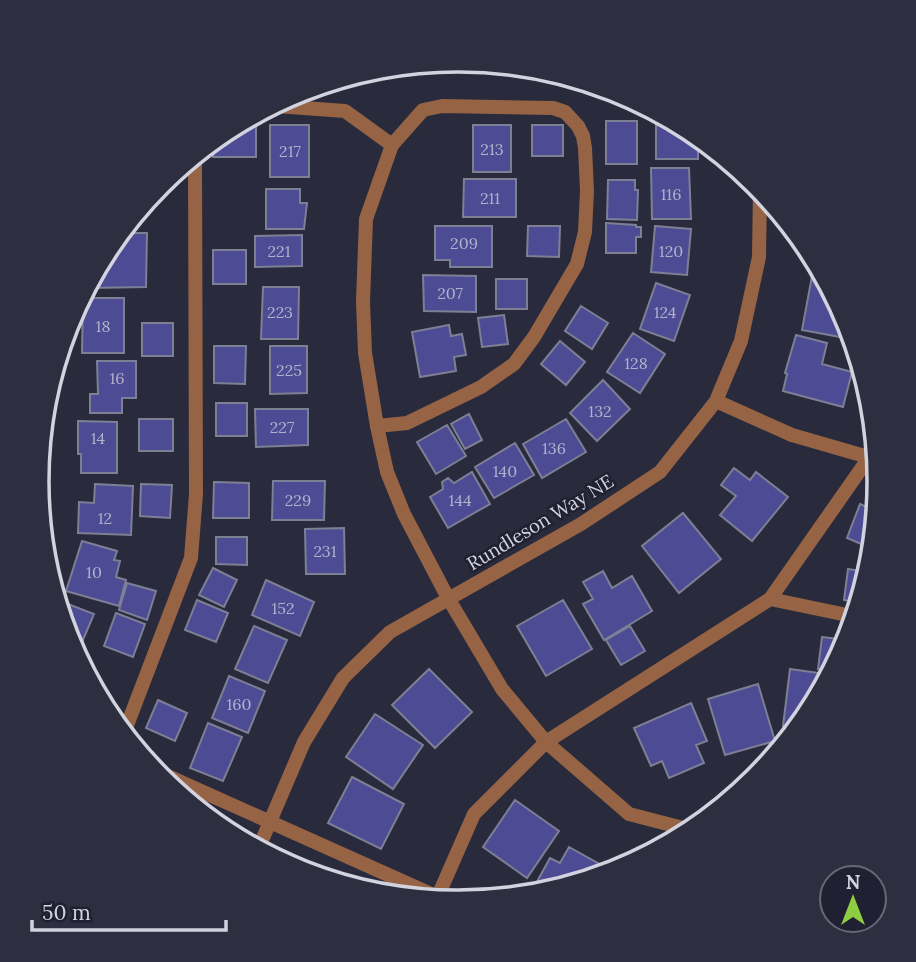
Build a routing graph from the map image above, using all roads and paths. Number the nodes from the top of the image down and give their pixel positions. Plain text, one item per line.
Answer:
1 (292, 107) edge
2 (391, 145) junction
3 (195, 168) edge
4 (760, 205) edge
5 (716, 401) junction
6 (377, 426) junction
7 (866, 453) edge
8 (866, 462) edge
9 (448, 598) junction
10 (770, 599) junction
11 (844, 614) edge
12 (128, 722) edge
13 (546, 742) junction
14 (182, 783) edge
15 (269, 823) junction
16 (676, 826) edge
17 (262, 840) edge
18 (419, 888) edge
19 (443, 889) edge

1 - 2 street
2 - 6 street
2 - 6 street
3 - 12 street
4 - 5 street, Rundleson Way NE
5 - 7 street
5 - 9 street, Rundleson Way NE
6 - 9 street
8 - 10 street
9 - 13 street
9 - 15 street, Rundleson Way NE
10 - 11 street
10 - 13 street
13 - 16 street
13 - 19 street
14 - 15 street
15 - 17 street, Rundleson Way NE
15 - 18 street

